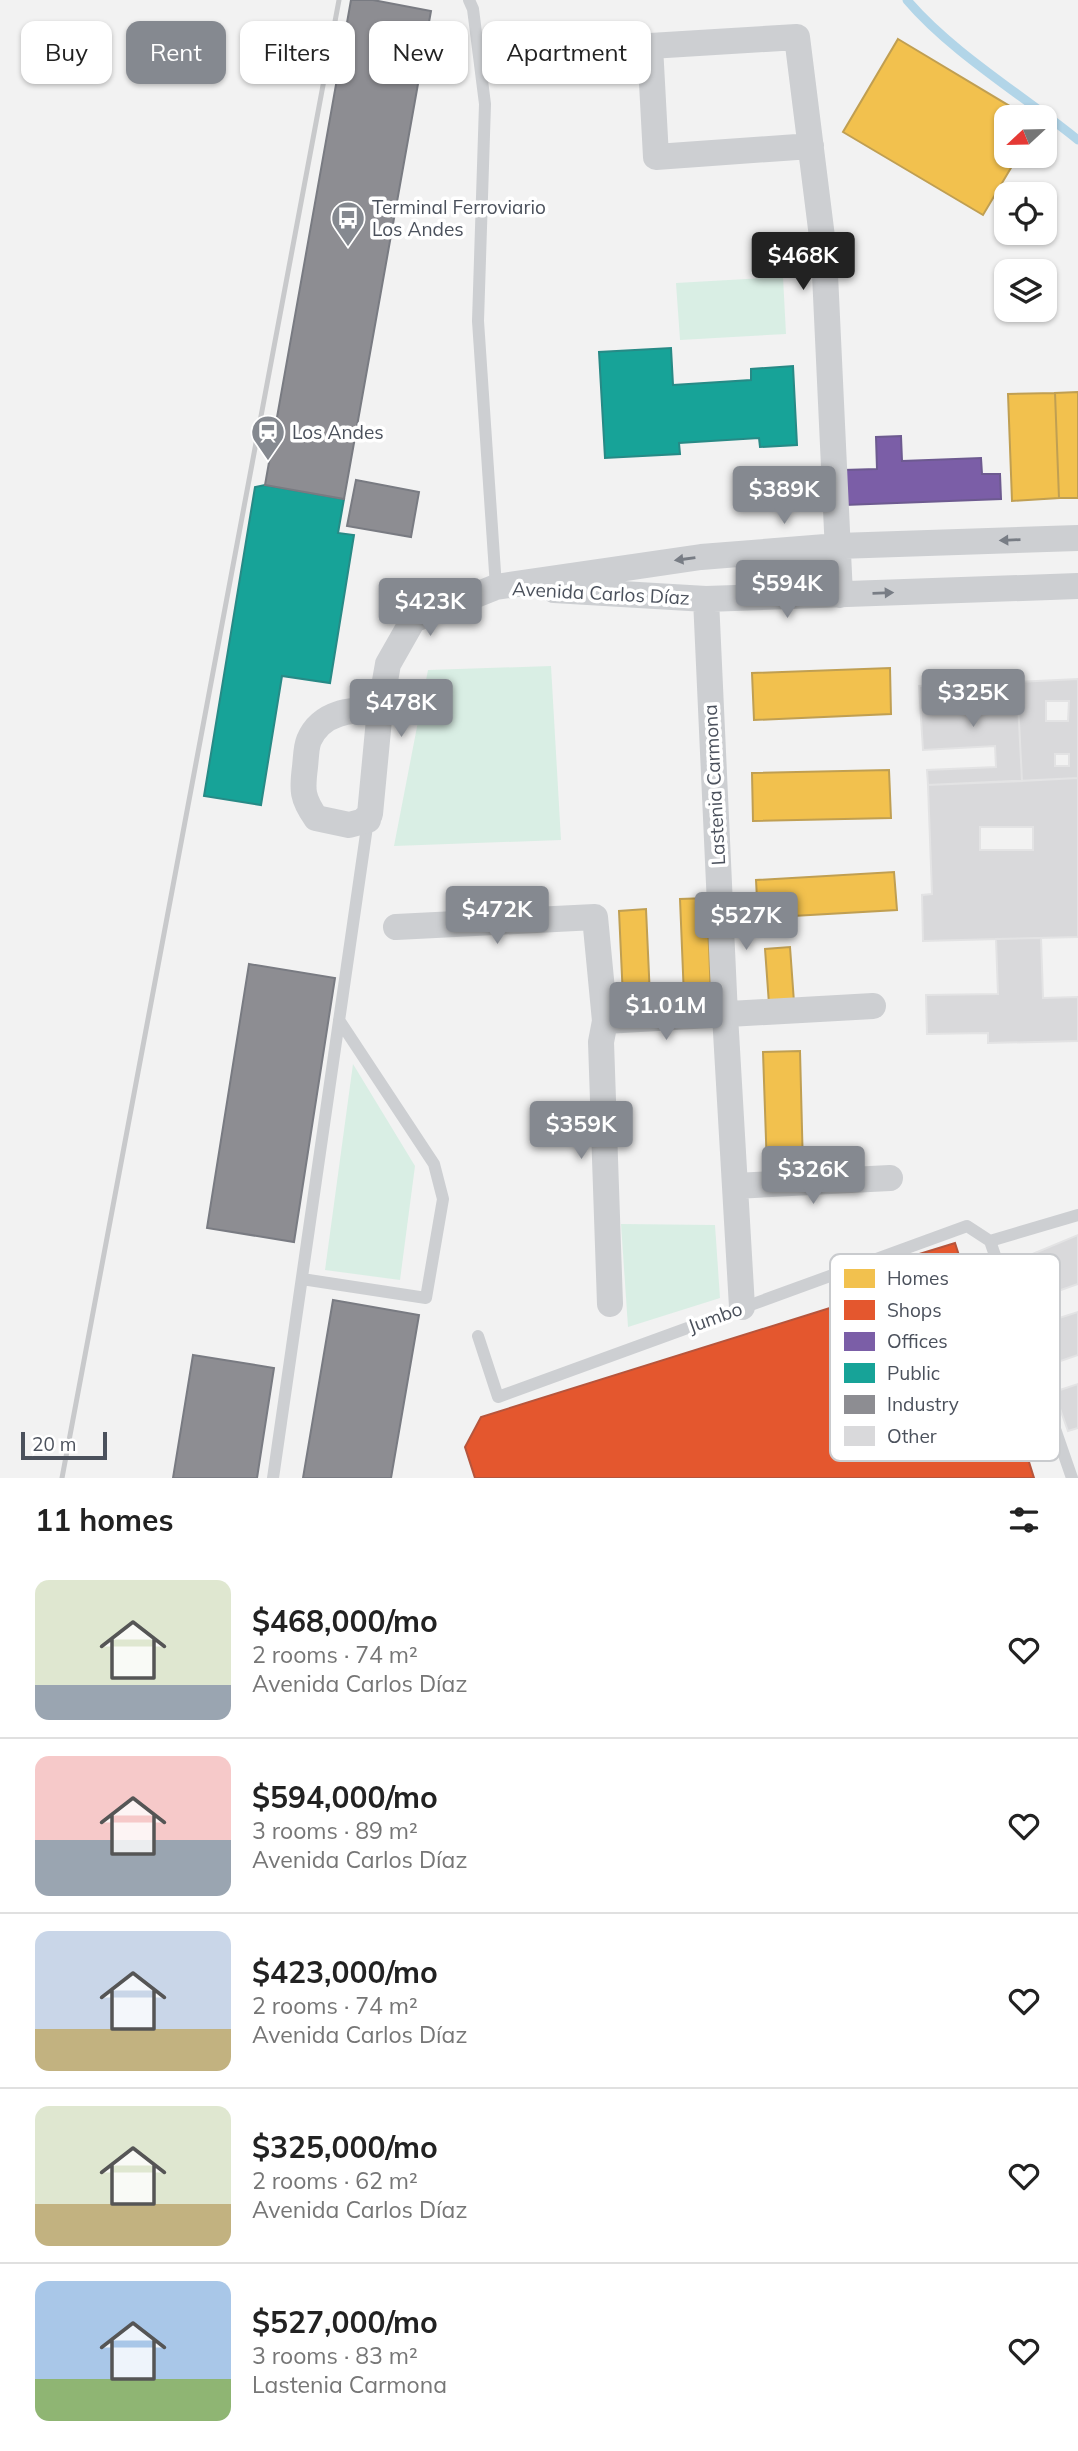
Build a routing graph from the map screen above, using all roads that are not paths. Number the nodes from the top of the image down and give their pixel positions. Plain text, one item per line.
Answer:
1 (468, 0) edge
2 (811, 146) junction
3 (1078, 538) edge
4 (838, 546) junction
5 (1078, 586) edge
6 (496, 587) junction
7 (840, 595) junction
8 (706, 599) junction
9 (380, 709) junction
10 (368, 821) junction
11 (396, 927) dead end
12 (873, 1006) dead end
13 (725, 1015) junction
14 (339, 1020) junction
15 (605, 1021) junction
16 (890, 1178) dead end
17 (735, 1186) junction
18 (1078, 1215) edge
19 (990, 1241) junction
20 (889, 1254) edge
21 (994, 1254) edge
22 (830, 1275) edge
23 (302, 1279) junction
24 (610, 1304) dead end
25 (742, 1307) junction
26 (478, 1336) dead end
27 (1060, 1443) edge
28 (273, 1478) edge
29 (1072, 1478) edge

1 - 6 lane
2 - 2 street
2 - 4 street
3 -> 4 street, Avenida Carlos Díaz
4 -> 6 street, Avenida Carlos Díaz
4 - 7 street
7 -> 5 street, Avenida Carlos Díaz
6 - 8 street, Avenida Carlos Díaz
6 - 9 street
7 - 8 street, Avenida Carlos Díaz
8 - 13 street, Lastenia Carmona
9 - 10 street
9 - 10 street
10 - 14 lane
11 - 15 street
12 - 13 street
13 - 15 street
13 - 17 street, Lastenia Carmona
14 - 23 lane
14 - 23 lane
15 - 24 street
16 - 17 street
17 - 25 street, Lastenia Carmona
18 - 19 lane
19 - 20 lane, Jumbo
19 - 21 lane
22 - 25 lane, Jumbo
23 - 28 lane
25 - 26 lane, Jumbo
27 - 29 lane

